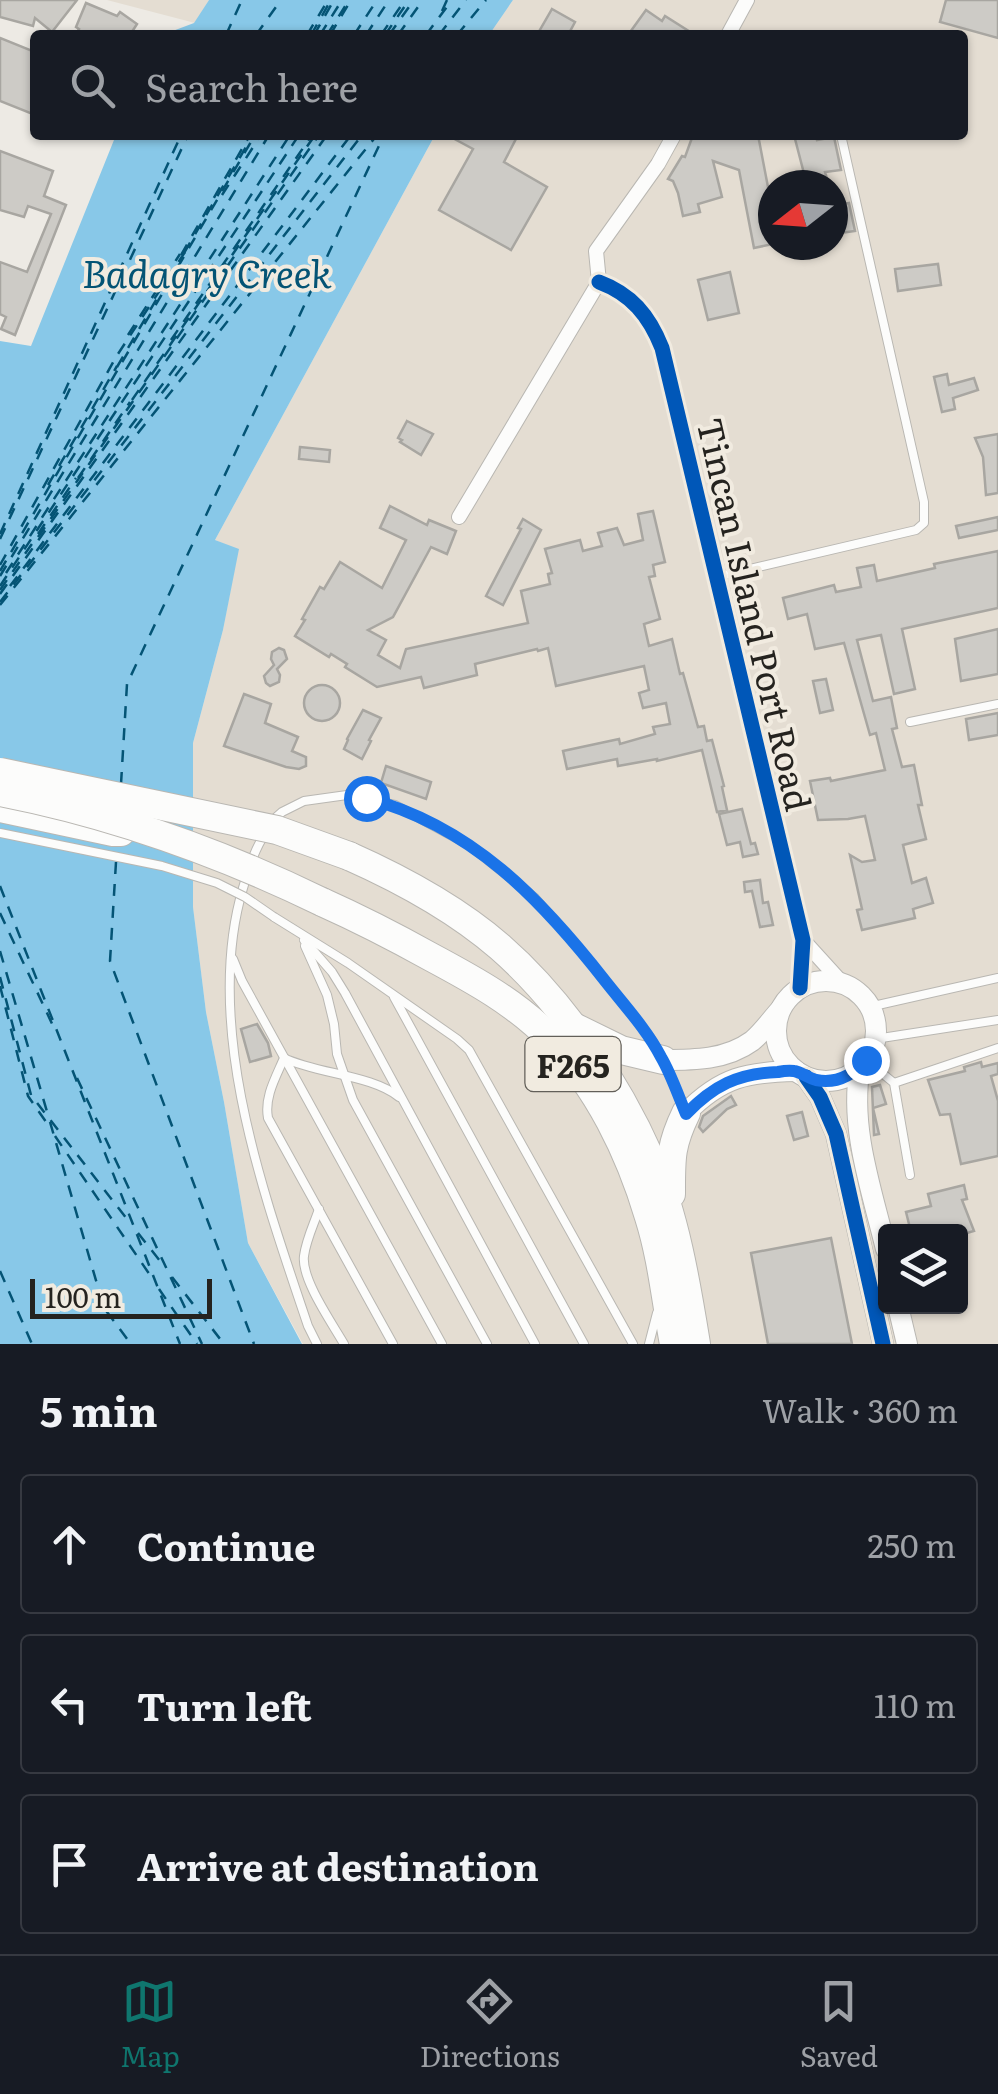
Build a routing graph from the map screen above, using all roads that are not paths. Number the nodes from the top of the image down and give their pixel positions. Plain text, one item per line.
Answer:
1 (747, 0) edge
2 (731, 30) edge
3 (671, 140) edge
4 (842, 140) edge
5 (598, 282) junction
6 (460, 517) dead end
7 (716, 577) junction
8 (998, 704) edge
9 (910, 722) dead end
10 (0, 758) edge
11 (0, 772) edge
12 (0, 792) edge
13 (0, 808) edge
14 (152, 817) junction
15 (0, 834) edge
16 (294, 930) junction
17 (803, 940) junction
18 (231, 949) junction
19 (998, 978) edge
20 (843, 984) junction
21 (800, 988) junction
22 (393, 995) junction
23 (869, 1006) junction
24 (781, 1009) junction
25 (998, 1020) edge
26 (568, 1023) junction
27 (874, 1039) junction
28 (998, 1048) edge
29 (284, 1058) junction
30 (663, 1060) junction
31 (863, 1064) junction
32 (801, 1074) junction
33 (344, 1076) junction
34 (894, 1084) junction
35 (402, 1100) junction
36 (686, 1114) junction
37 (910, 1176) dead end
38 (320, 1210) junction
39 (672, 1221) junction
40 (880, 1224) edge
41 (664, 1284) junction
42 (900, 1314) edge
43 (316, 1344) edge
44 (344, 1344) edge
45 (393, 1344) edge
46 (442, 1344) edge
47 (487, 1344) edge
48 (535, 1344) edge
49 (584, 1344) edge
50 (634, 1344) edge
51 (649, 1344) edge
52 (674, 1344) edge
53 (696, 1344) edge
54 (883, 1344) edge
55 (907, 1344) edge

1 - 2 street
3 - 5 street
4 - 7 lane
5 - 6 street
5 - 7 street, Tincan Island Port Road
7 - 17 street, Tincan Island Port Road
8 - 9 lane
10 - 14 highway
11 - 14 highway, F265, bridge
12 - 14 highway, F265, bridge
13 - 14 highway, bridge
14 - 26 highway, F265, bridge
14 - 41 highway, F265, bridge
15 - 16 lane, bridge
16 - 22 lane
16 - 33 lane
16 - 35 lane
17 - 20 street, Tincan Island Port Road
17 - 21 street, Tincan Island Port Road
18 - 29 lane
18 - 30 lane
18 - 43 lane
19 - 23 lane
20 - 21 street
20 - 23 street
21 - 24 street
22 - 49 lane
22 - 50 lane
23 - 27 street
24 - 30 street
24 - 32 street
25 - 27 lane
26 - 30 highway
26 - 39 highway, F265
27 - 31 street
28 - 34 lane
29 - 33 lane
29 - 38 lane
29 - 46 lane
30 - 36 lane
31 - 32 street
31 - 34 lane
31 - 40 street
32 - 36 street
32 - 54 street
33 - 35 lane
33 - 47 lane
34 - 37 lane
35 - 48 lane
36 - 39 highway
38 - 44 lane
38 - 45 lane
39 - 53 highway, F265
41 - 51 lane
41 - 52 highway, F265
42 - 55 street

